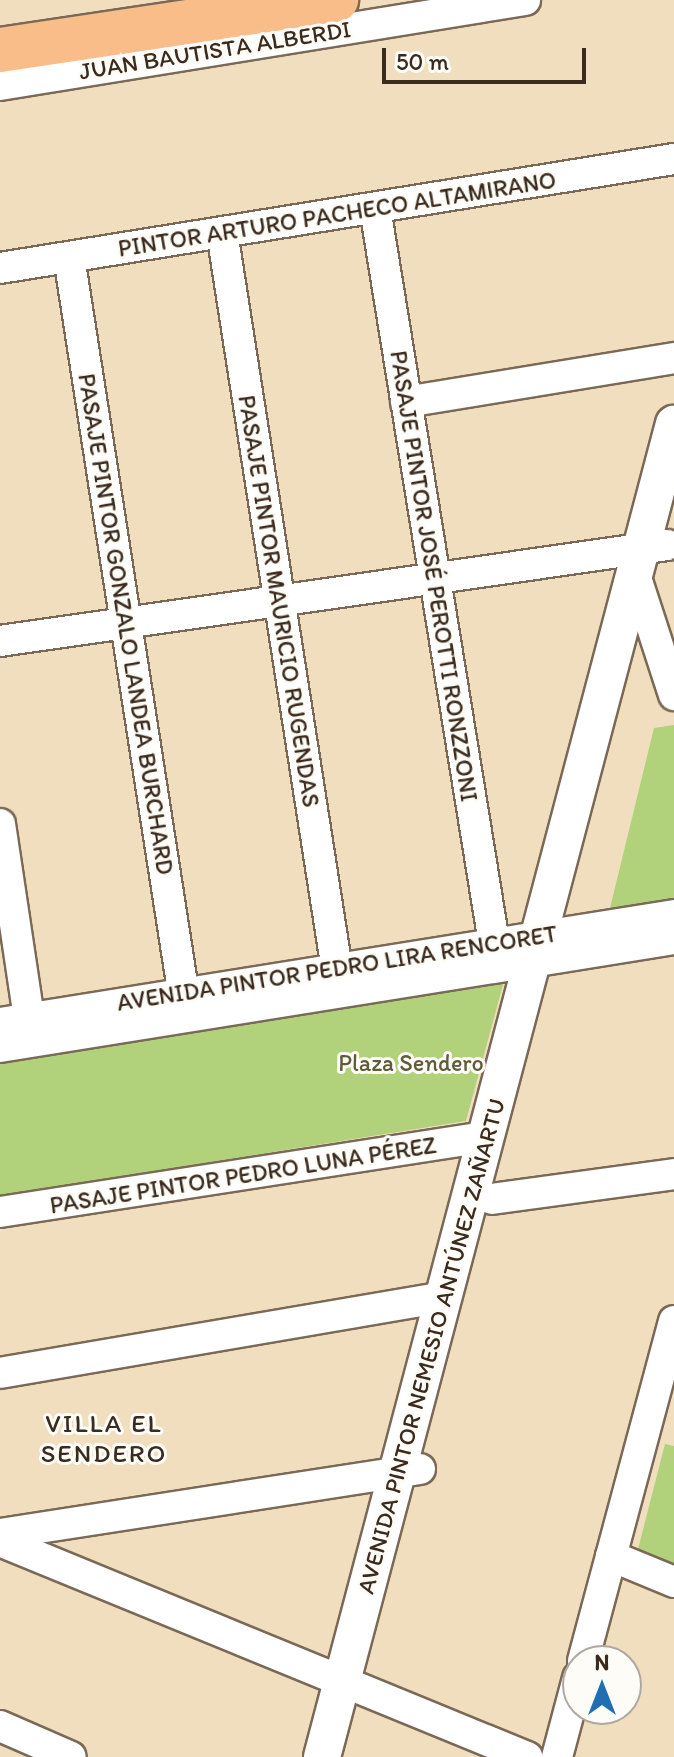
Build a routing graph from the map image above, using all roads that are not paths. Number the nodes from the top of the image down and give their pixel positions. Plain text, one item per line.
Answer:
1 (153, 0) edge
2 (336, 0) edge
3 (525, 0) edge
4 (0, 23) edge
5 (0, 50) edge
6 (0, 85) edge
7 (674, 159) edge
8 (375, 208) junction
9 (222, 232) junction
10 (69, 257) junction
11 (0, 268) edge
12 (674, 358) edge
13 (406, 402) junction
14 (674, 424) edge
15 (654, 561) edge
16 (435, 579) junction
17 (279, 601) junction
18 (126, 623) junction
19 (0, 641) edge
20 (674, 695) edge
21 (0, 824) edge
22 (674, 915) edge
23 (674, 939) edge
24 (494, 943) junction
25 (548, 947) junction
26 (337, 970) junction
27 (183, 990) junction
28 (15, 1021) edge
29 (0, 1047) edge
30 (487, 1137) junction
31 (674, 1174) edge
32 (492, 1199) junction
33 (0, 1212) edge
34 (443, 1297) junction
35 (674, 1321) edge
36 (0, 1373) edge
37 (660, 1430) edge
38 (410, 1470) junction
39 (0, 1534) edge
40 (0, 1541) edge
41 (611, 1556) junction
42 (674, 1582) edge
43 (587, 1645) edge
44 (350, 1687) junction
45 (566, 1725) edge
46 (0, 1726) edge
47 (71, 1757) edge
48 (322, 1757) edge
49 (343, 1757) edge
50 (527, 1757) edge
51 (557, 1757) edge

1 - 4 main road
2 - 5 main road
3 - 6 street, JUAN BAUTISTA ALBERDI
7 - 8 street, PINTOR ARTURO PACHECO ALTAMIRANO
8 - 9 street, PINTOR ARTURO PACHECO ALTAMIRANO
8 - 13 street, PASAJE PINTOR JOSÉ PEROTTI RONZZONI
9 - 10 street, PINTOR ARTURO PACHECO ALTAMIRANO
9 - 17 street, PASAJE PINTOR MAURICIO RUGENDAS
10 - 11 street, PINTOR ARTURO PACHECO ALTAMIRANO
10 - 18 street, PASAJE PINTOR GONZALO LANDEA BURCHARD
12 - 13 street
13 - 16 street, PASAJE PINTOR JOSÉ PEROTTI RONZZONI
14 - 15 street, AVENIDA PINTOR NEMESIO ANTÚNEZ ZAÑARTU
15 - 16 street
15 - 20 street
15 - 25 street, AVENIDA PINTOR NEMESIO ANTÚNEZ ZAÑARTU
16 - 17 street
16 - 24 street, PASAJE PINTOR JOSÉ PEROTTI RONZZONI
17 - 18 street
17 - 26 street, PASAJE PINTOR MAURICIO RUGENDAS
18 - 19 street
18 - 27 street, PASAJE PINTOR GONZALO LANDEA BURCHARD
21 - 28 street
22 - 25 street, AVENIDA PINTOR PEDRO LIRA RENCORET
23 - 25 street, AVENIDA PINTOR PEDRO LIRA RENCORET
24 - 25 street, AVENIDA PINTOR PEDRO LIRA RENCORET
24 - 26 street, AVENIDA PINTOR PEDRO LIRA RENCORET
25 - 29 street, AVENIDA PINTOR PEDRO LIRA RENCORET
25 - 30 street, AVENIDA PINTOR NEMESIO ANTÚNEZ ZAÑARTU
25 - 32 street, AVENIDA PINTOR NEMESIO ANTÚNEZ ZAÑARTU
26 - 27 street, AVENIDA PINTOR PEDRO LIRA RENCORET
27 - 28 street, AVENIDA PINTOR PEDRO LIRA RENCORET
30 - 33 street, PASAJE PINTOR PEDRO LUNA PÉREZ
30 - 34 street, AVENIDA PINTOR NEMESIO ANTÚNEZ ZAÑARTU
31 - 32 street
32 - 38 street, AVENIDA PINTOR NEMESIO ANTÚNEZ ZAÑARTU
34 - 36 street
34 - 38 street, AVENIDA PINTOR NEMESIO ANTÚNEZ ZAÑARTU
35 - 37 street
37 - 41 street
38 - 39 street
38 - 44 street, AVENIDA PINTOR NEMESIO ANTÚNEZ ZAÑARTU
40 - 44 street
41 - 42 street
41 - 43 street
44 - 48 street, AVENIDA PINTOR NEMESIO ANTÚNEZ ZAÑARTU
44 - 49 street, AVENIDA PINTOR NEMESIO ANTÚNEZ ZAÑARTU
44 - 50 street
45 - 51 street
46 - 47 street

